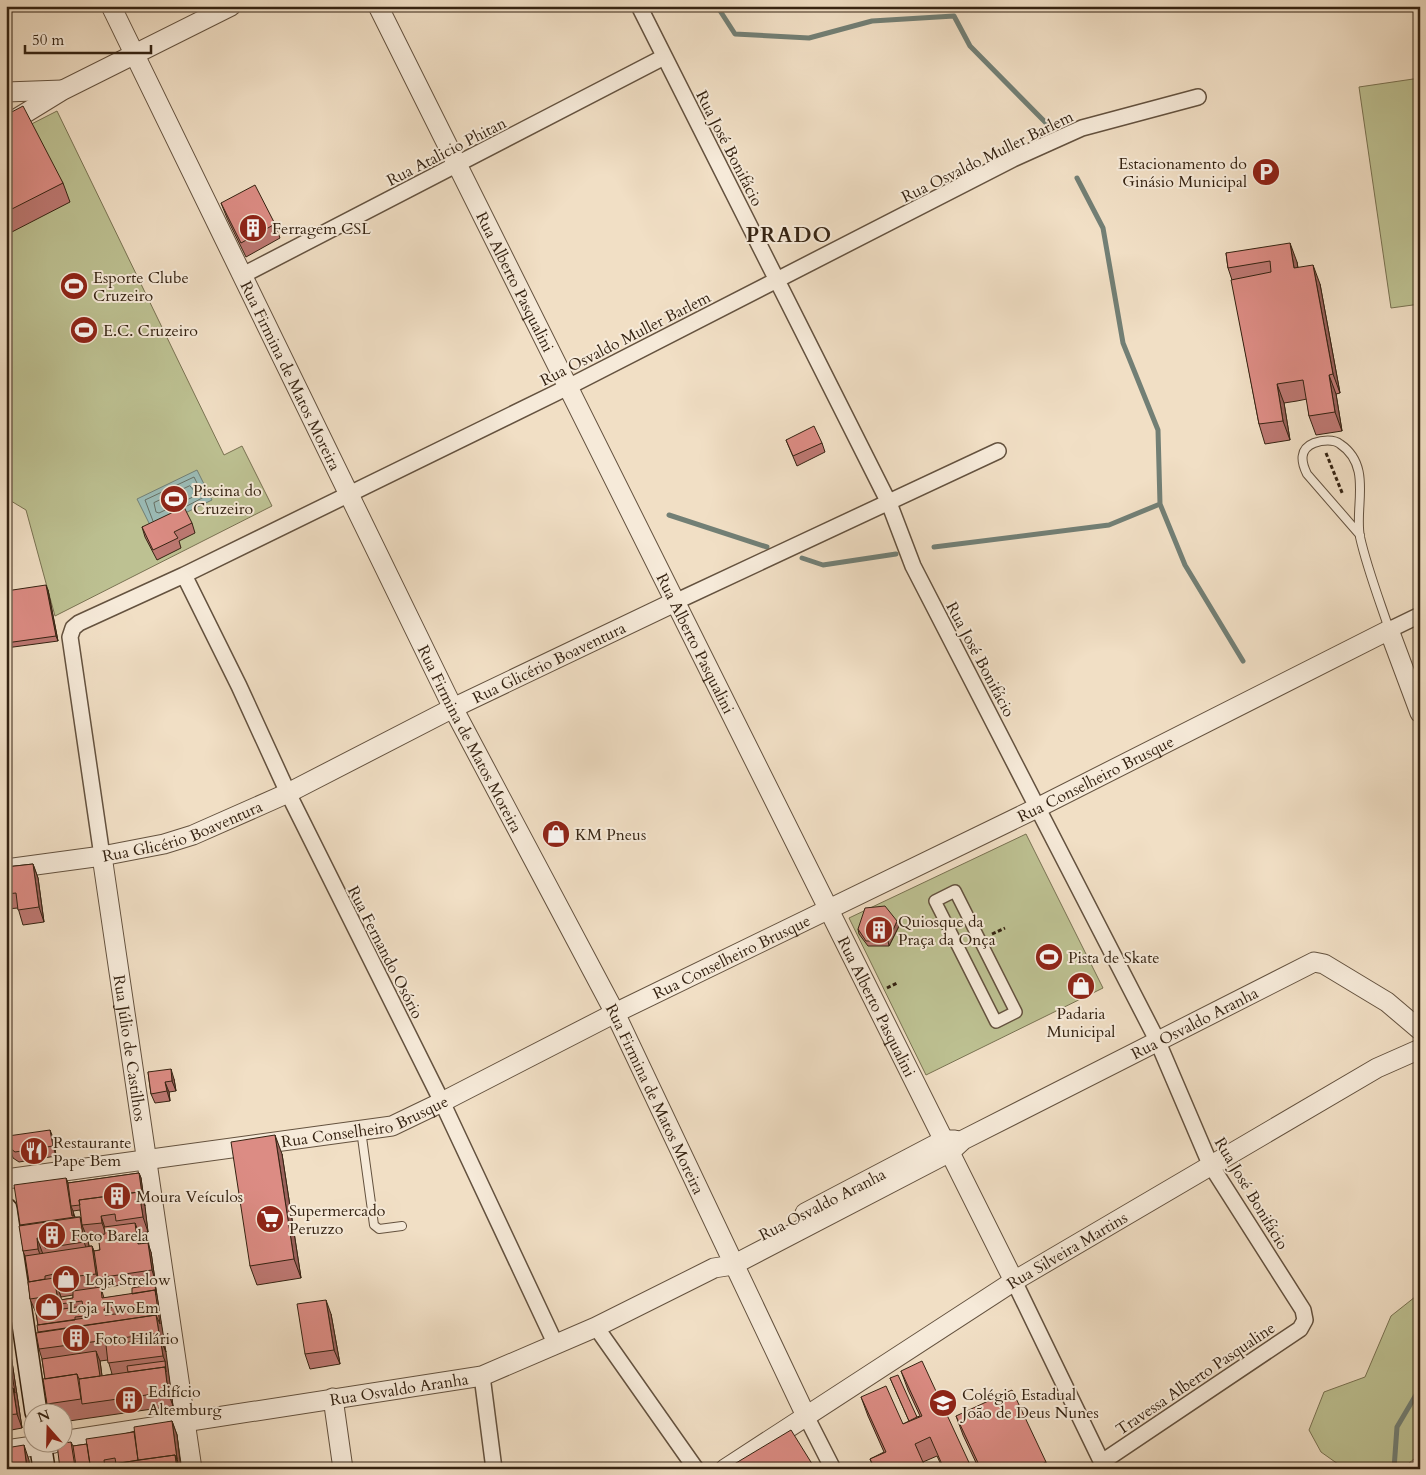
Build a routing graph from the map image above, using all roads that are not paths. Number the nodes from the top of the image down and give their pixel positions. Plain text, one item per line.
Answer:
1 (111, 6) edge
2 (231, 6) edge
3 (378, 6) edge
4 (639, 6) edge
5 (134, 54) junction
6 (664, 57) junction
7 (63, 90) junction
8 (6, 92) edge
9 (1198, 97) dead end
10 (6, 125) edge
11 (457, 164) junction
12 (243, 275) junction
13 (777, 280) junction
14 (568, 387) junction
15 (998, 451) dead end
16 (348, 493) junction
17 (889, 503) junction
18 (1360, 535) junction
19 (184, 575) junction
20 (675, 602) junction
21 (1420, 615) edge
22 (73, 628) joint
23 (1389, 630) junction
24 (453, 708) junction
25 (1420, 713) edge
26 (288, 793) junction
27 (1039, 806) junction
28 (102, 856) junction
29 (6, 869) edge
30 (828, 908) junction
31 (975, 930) junction
32 (954, 940) junction
33 (987, 954) junction
34 (966, 964) junction
35 (614, 1013) junction
36 (1420, 1030) edge
37 (1157, 1040) junction
38 (1420, 1049) edge
39 (442, 1102) junction
40 (361, 1130) junction
41 (952, 1144) junction
42 (148, 1160) junction
43 (1210, 1164) junction
44 (6, 1179) edge
45 (6, 1209) edge
46 (402, 1226) dead end
47 (731, 1259) junction
48 (1014, 1281) junction
49 (1305, 1320) joint
50 (596, 1327) junction
51 (556, 1345) junction
52 (482, 1376) junction
53 (333, 1398) junction
54 (35, 1402) edge
55 (806, 1418) junction
56 (186, 1421) junction
57 (72, 1439) edge
58 (22, 1447) edge
59 (6, 1450) edge
60 (45, 1452) edge
61 (1104, 1465) edge
62 (44, 1469) edge
63 (192, 1469) edge
64 (343, 1469) edge
65 (494, 1469) edge
66 (696, 1469) edge
67 (725, 1469) edge
68 (833, 1469) edge

1 - 5 street, Rua Firmina de Matos Moreira
2 - 5 street
3 - 11 street, Rua Alberto Pasqualini
4 - 6 street, Rua José Bonifácio
5 - 7 street
5 - 12 street, Rua Firmina de Matos Moreira
6 - 11 street, Rua Atalicio Phitan
6 - 13 street, Rua José Bonifácio
7 - 8 street
7 - 10 street
9 - 13 street, Rua Osvaldo Muller Barlem
11 - 12 street, Rua Atalicio Phitan
11 - 14 street, Rua Alberto Pasqualini
12 - 16 street, Rua Firmina de Matos Moreira
13 - 14 street, Rua Osvaldo Muller Barlem
13 - 17 street, Rua José Bonifácio
14 - 16 street, Rua Osvaldo Muller Barlem
14 - 20 street, Rua Alberto Pasqualini
15 - 17 street, Rua Glicério Boaventura
16 - 19 street, Rua Osvaldo Muller Barlem
16 - 24 street, Rua Firmina de Matos Moreira
17 - 20 street, Rua Glicério Boaventura
17 - 27 street, Rua José Bonifácio
18 - 18 lane
18 - 23 lane
19 - 22 street, Rua Osvaldo Muller Barlem
19 - 26 street, Rua Fernando Osório
20 - 24 street, Rua Glicério Boaventura
20 - 30 street, Rua Alberto Pasqualini
21 - 23 street, Rua Conselheiro Brusque
22 - 28 street, Rua Júlio de Castilhos
23 - 25 street
23 - 27 street, Rua Conselheiro Brusque
24 - 26 street, Rua Glicério Boaventura
24 - 35 street, Rua Firmina de Matos Moreira
26 - 28 street, Rua Glicério Boaventura
26 - 39 street, Rua Fernando Osório
27 - 30 street, Rua Conselheiro Brusque
27 - 37 street, Rua José Bonifácio
28 - 29 street, Rua Glicério Boaventura
28 - 42 street, Rua Júlio de Castilhos
30 - 35 street, Rua Conselheiro Brusque
30 - 41 street, Rua Alberto Pasqualini
31 - 32 street
31 - 32 street
31 - 33 street
32 - 34 street
33 - 34 street
33 - 34 street
35 - 39 street, Rua Conselheiro Brusque
35 - 47 street, Rua Firmina de Matos Moreira
36 - 37 street, Rua Osvaldo Aranha
37 - 41 street, Rua Osvaldo Aranha
37 - 43 street, Rua José Bonifácio
38 - 43 street, Rua Silveira Martins
39 - 40 street, Rua Conselheiro Brusque
39 - 51 street, Rua Fernando Osório
40 - 42 street, Rua Conselheiro Brusque
40 - 46 lane
41 - 47 street, Rua Osvaldo Aranha
41 - 48 street, Rua Alberto Pasqualini
42 - 44 street, Rua Conselheiro Brusque
42 - 56 street, Rua Júlio de Castilhos
43 - 48 street, Rua Silveira Martins
43 - 49 street, Rua José Bonifácio
45 - 54 main road
47 - 50 street, Rua Osvaldo Aranha
47 - 55 street, Rua Firmina de Matos Moreira
48 - 55 street, Rua Silveira Martins
48 - 61 street
49 - 61 street, Travessa Alberto Pasqualine
50 - 51 street, Rua Osvaldo Aranha
50 - 66 street
51 - 52 street, Rua Osvaldo Aranha
52 - 53 street, Rua Osvaldo Aranha
52 - 65 street
53 - 56 street, Rua Osvaldo Aranha
53 - 64 street
55 - 67 street, Rua Silveira Martins
55 - 68 street, Rua Firmina de Matos Moreira
56 - 57 street, Rua Osvaldo Aranha
56 - 63 street, Rua Júlio de Castilhos
58 - 59 street
60 - 62 main road

